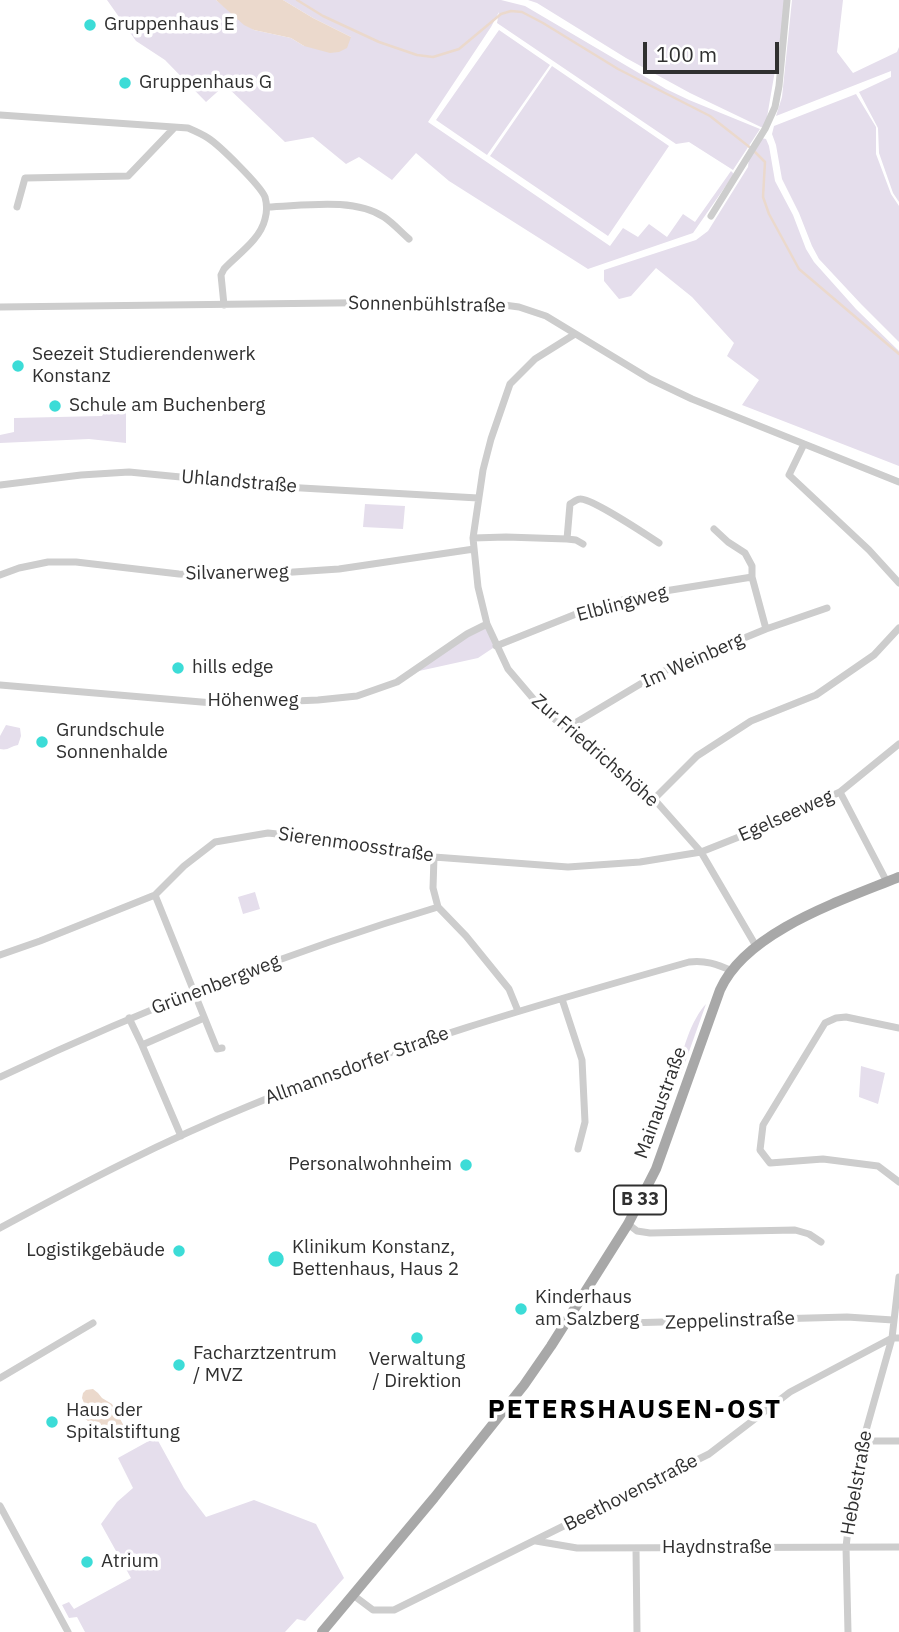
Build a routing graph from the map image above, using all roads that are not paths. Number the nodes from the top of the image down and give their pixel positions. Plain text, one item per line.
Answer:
1 (787, 0) edge
2 (1, 117) edge
3 (174, 128) junction
4 (17, 207) dead end
5 (267, 207) junction
6 (711, 216) dead end
7 (409, 239) dead end
8 (224, 305) junction
9 (0, 307) edge
10 (575, 334) junction
11 (804, 444) junction
12 (899, 482) edge
13 (0, 485) edge
14 (478, 498) junction
15 (714, 529) dead end
16 (473, 538) junction
17 (567, 539) junction
18 (659, 543) dead end
19 (583, 544) dead end
20 (474, 549) junction
21 (0, 575) edge
22 (752, 578) junction
23 (899, 583) edge
24 (827, 608) dead end
25 (486, 624) junction
26 (899, 628) edge
27 (766, 629) junction
28 (496, 646) junction
29 (0, 685) edge
30 (565, 729) junction
31 (899, 744) edge
32 (840, 792) junction
33 (654, 799) junction
34 (701, 852) junction
35 (434, 857) junction
36 (899, 877) edge
37 (887, 882) junction
38 (155, 895) junction
39 (438, 907) junction
40 (756, 946) junction
41 (0, 955) edge
42 (732, 971) junction
43 (194, 992) junction
44 (562, 999) junction
45 (518, 1011) junction
46 (130, 1018) junction
47 (204, 1018) junction
48 (899, 1028) edge
49 (142, 1045) junction
50 (222, 1048) dead end
51 (0, 1077) edge
52 (181, 1136) junction
53 (578, 1149) dead end
54 (899, 1182) edge
55 (628, 1224) junction
56 (0, 1227) edge
57 (821, 1242) dead end
58 (899, 1278) edge
59 (569, 1317) junction
60 (894, 1320) junction
61 (93, 1323) dead end
62 (895, 1338) edge
63 (0, 1378) edge
64 (863, 1441) junction
65 (899, 1441) edge
66 (0, 1506) edge
67 (535, 1541) junction
68 (846, 1547) junction
69 (899, 1547) edge
70 (636, 1548) junction
71 (353, 1595) junction
72 (68, 1632) edge
73 (322, 1632) edge
74 (637, 1632) edge
75 (848, 1632) edge

1 - 6 street
2 - 3 street
3 - 4 street
3 - 5 street
5 - 7 street
5 - 8 street
8 - 9 street, Sonnenbühlstraße
8 - 10 street, Sonnenbühlstraße
10 - 11 street, Sonnenbühlstraße
10 - 14 street, Zur Friedrichshöhe
11 - 12 street, Sonnenbühlstraße
11 - 23 street
13 - 14 street, Uhlandstraße
14 - 16 street, Zur Friedrichshöhe
15 - 22 street
16 - 17 street
16 - 20 street, Zur Friedrichshöhe
17 - 18 street
17 - 19 street
20 - 21 street, Silvanerweg
20 - 25 street, Zur Friedrichshöhe
22 - 27 street
22 - 28 street, Elblingweg
24 - 27 street, Im Weinberg
25 - 28 street, Zur Friedrichshöhe
25 - 29 street, Höhenweg
26 - 33 street
27 - 30 street, Im Weinberg
28 - 30 street, Zur Friedrichshöhe
30 - 33 street, Zur Friedrichshöhe
31 - 32 street, Egelseeweg
32 - 34 street, Egelseeweg
32 - 37 street
33 - 34 street, Zur Friedrichshöhe
34 - 35 street, Sierenmoosstraße
34 - 40 street, Zur Friedrichshöhe
35 - 38 street, Sierenmoosstraße
35 - 39 street
36 - 37 main road, Mainaustraße / B 33
37 - 40 main road, Mainaustraße / B 33
38 - 41 street, Sierenmoosstraße
38 - 43 street
39 - 43 street, Grünenbergweg
39 - 45 street
40 - 42 main road, Mainaustraße / B 33
42 - 44 street, Allmannsdorfer Straße
42 - 55 main road, Mainaustraße / B 33
43 - 46 street, Grünenbergweg
43 - 47 street
44 - 45 street, Allmannsdorfer Straße
44 - 53 street
45 - 52 street, Allmannsdorfer Straße
46 - 49 street
46 - 51 street, Grünenbergweg
47 - 49 street
47 - 50 street
48 - 54 street
49 - 52 street
52 - 56 street, Allmannsdorfer Straße
55 - 57 street
55 - 59 main road, Mainaustraße / B 33
58 - 60 street, Hebelstraße
59 - 60 street, Zeppelinstraße
59 - 71 main road, Mainaustraße / B 33
60 - 62 street, Hebelstraße
61 - 63 street
62 - 64 street, Hebelstraße
62 - 67 street, Beethovenstraße
64 - 65 street
64 - 68 street, Hebelstraße
66 - 72 street
67 - 70 street, Haydnstraße
67 - 71 street, Beethovenstraße
68 - 69 street, Haydnstraße
68 - 70 street, Haydnstraße
68 - 75 street, Hebelstraße
70 - 74 street
71 - 73 main road, Mainaustraße / B 33

